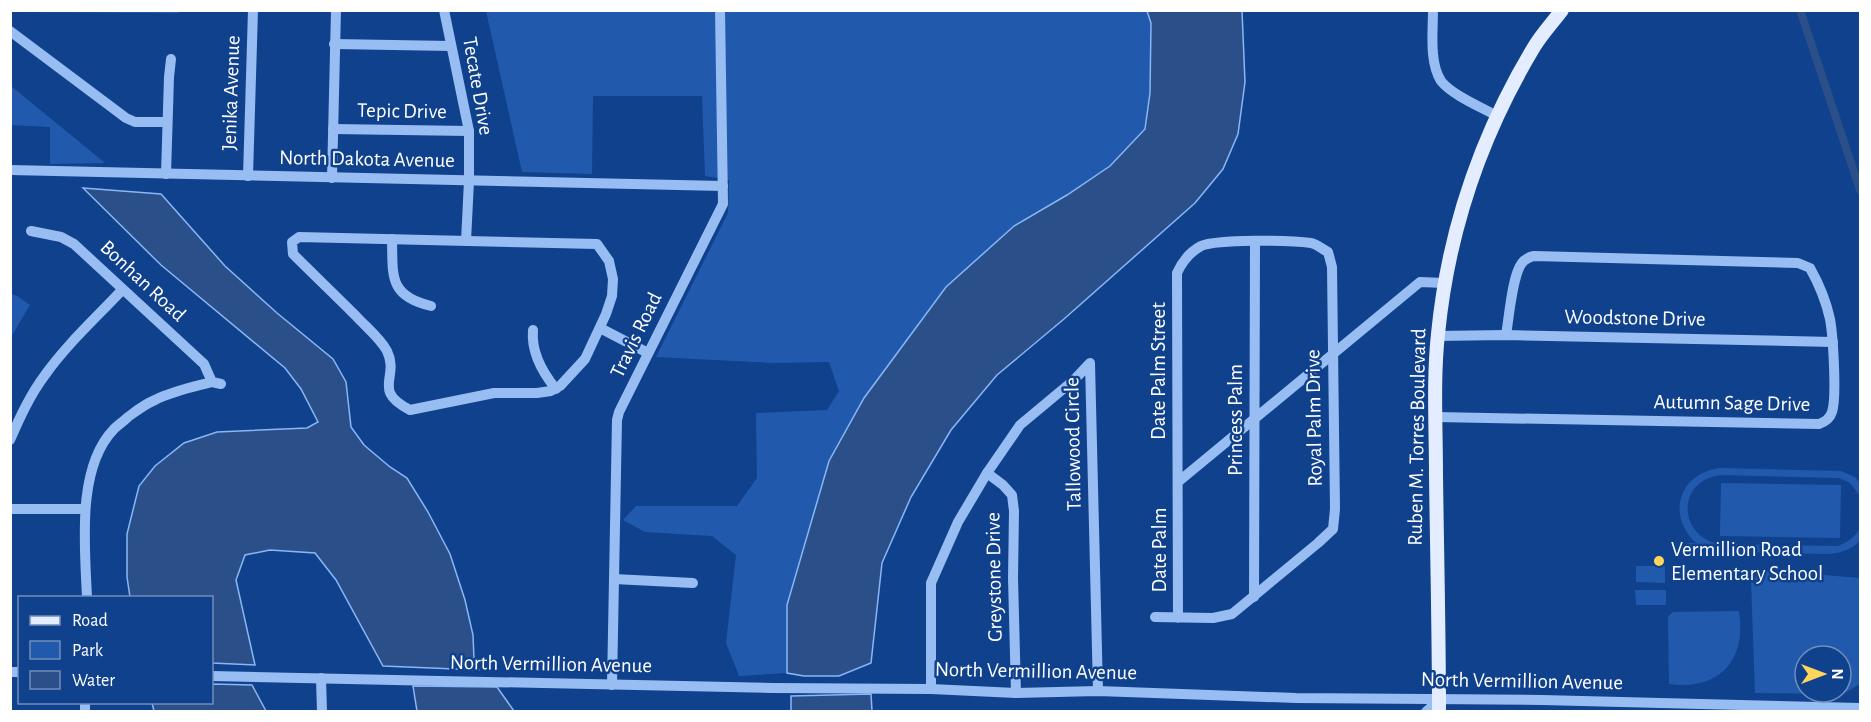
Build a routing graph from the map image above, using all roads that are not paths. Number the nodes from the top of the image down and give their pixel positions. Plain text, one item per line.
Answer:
1 (253, 10) edge
2 (336, 10) edge
3 (444, 10) edge
4 (720, 10) edge
5 (1433, 10) edge
6 (1562, 10) edge
7 (10, 31) edge
8 (334, 44) junction
9 (451, 46) junction
10 (171, 59) dead end
11 (1497, 116) junction
12 (167, 122) junction
13 (333, 129) junction
14 (469, 131) junction
15 (10, 170) edge
16 (166, 174) junction
17 (248, 176) junction
18 (332, 178) junction
19 (469, 182) junction
20 (723, 186) junction
21 (31, 231) dead end
22 (392, 239) junction
23 (466, 240) junction
24 (1255, 242) junction
25 (1182, 261) joint
26 (1444, 283) junction
27 (122, 290) junction
28 (431, 306) dead end
29 (600, 328) junction
30 (533, 330) dead end
31 (1506, 335) junction
32 (1437, 336) junction
33 (1833, 342) junction
34 (648, 353) junction
35 (1333, 354) junction
36 (556, 389) junction
37 (1436, 417) junction
38 (1254, 419) junction
39 (10, 440) edge
40 (987, 473) junction
41 (1178, 482) junction
42 (10, 509) edge
43 (85, 509) junction
44 (614, 579) junction
45 (693, 583) dead end
46 (87, 596) edge
47 (1254, 597) junction
48 (1155, 617) dead end
49 (1178, 618) junction
50 (213, 676) edge
51 (321, 678) junction
52 (612, 685) junction
53 (931, 689) junction
54 (1098, 691) junction
55 (1016, 693) junction
56 (1439, 706) edge
57 (1860, 708) edge
58 (1829, 709) edge
59 (322, 711) edge
60 (1426, 711) edge

1 - 17 street, Jenika Avenue
2 - 8 street
3 - 9 street, Tecate Drive
4 - 20 street, Travis Road
5 - 11 street
6 - 11 main road, Ruben M. Torres Boulevard
7 - 12 street
8 - 9 street
8 - 13 street
9 - 14 street, Tecate Drive
10 - 12 street
11 - 26 main road, Ruben M. Torres Boulevard
12 - 16 street
13 - 14 street, Tepic Drive
13 - 18 street
14 - 19 street, Tecate Drive
15 - 16 street, North Dakota Avenue
16 - 17 street, North Dakota Avenue
17 - 18 street, North Dakota Avenue
18 - 19 street, North Dakota Avenue
19 - 20 street, North Dakota Avenue
19 - 23 street, Tecate Drive
20 - 34 street, Travis Road
21 - 27 street, Bonhan Road
22 - 23 street
22 - 28 street
22 - 36 street
23 - 29 street
24 - 25 street, Royal Palm Drive
24 - 35 street, Royal Palm Drive
24 - 38 street, Princess Palm
25 - 41 street, Date Palm Street
26 - 32 main road, Ruben M. Torres Boulevard
26 - 35 street
27 - 39 street
27 - 43 street, Bonhan Road
29 - 34 street
29 - 36 street
30 - 36 street
31 - 32 street, Woodstone Drive
31 - 33 street, Woodstone Drive
31 - 33 street, Autumn Sage Drive
32 - 37 main road, Ruben M. Torres Boulevard
33 - 37 street, Autumn Sage Drive
34 - 44 street, Travis Road
35 - 38 street
35 - 47 street, Royal Palm Drive
37 - 56 main road, Ruben M. Torres Boulevard
38 - 41 street
38 - 47 street, Princess Palm
40 - 53 street, Tallowood Circle
40 - 54 street, Tallowood Circle
40 - 55 street, Greystone Drive
41 - 49 street, Date Palm
42 - 43 street
43 - 46 street, Bonhan Road
44 - 45 street
44 - 52 street, Travis Road
47 - 49 street, Royal Palm Drive
48 - 49 street, Royal Palm Drive
50 - 51 street, North Vermillion Avenue
51 - 52 street, North Vermillion Avenue
51 - 59 street
52 - 53 street, North Vermillion Avenue
53 - 55 street, North Vermillion Avenue
54 - 55 street, North Vermillion Avenue
54 - 56 street, North Vermillion Avenue
56 - 58 street, North Vermillion Avenue
56 - 60 street
57 - 58 street, North Vermillion Avenue

